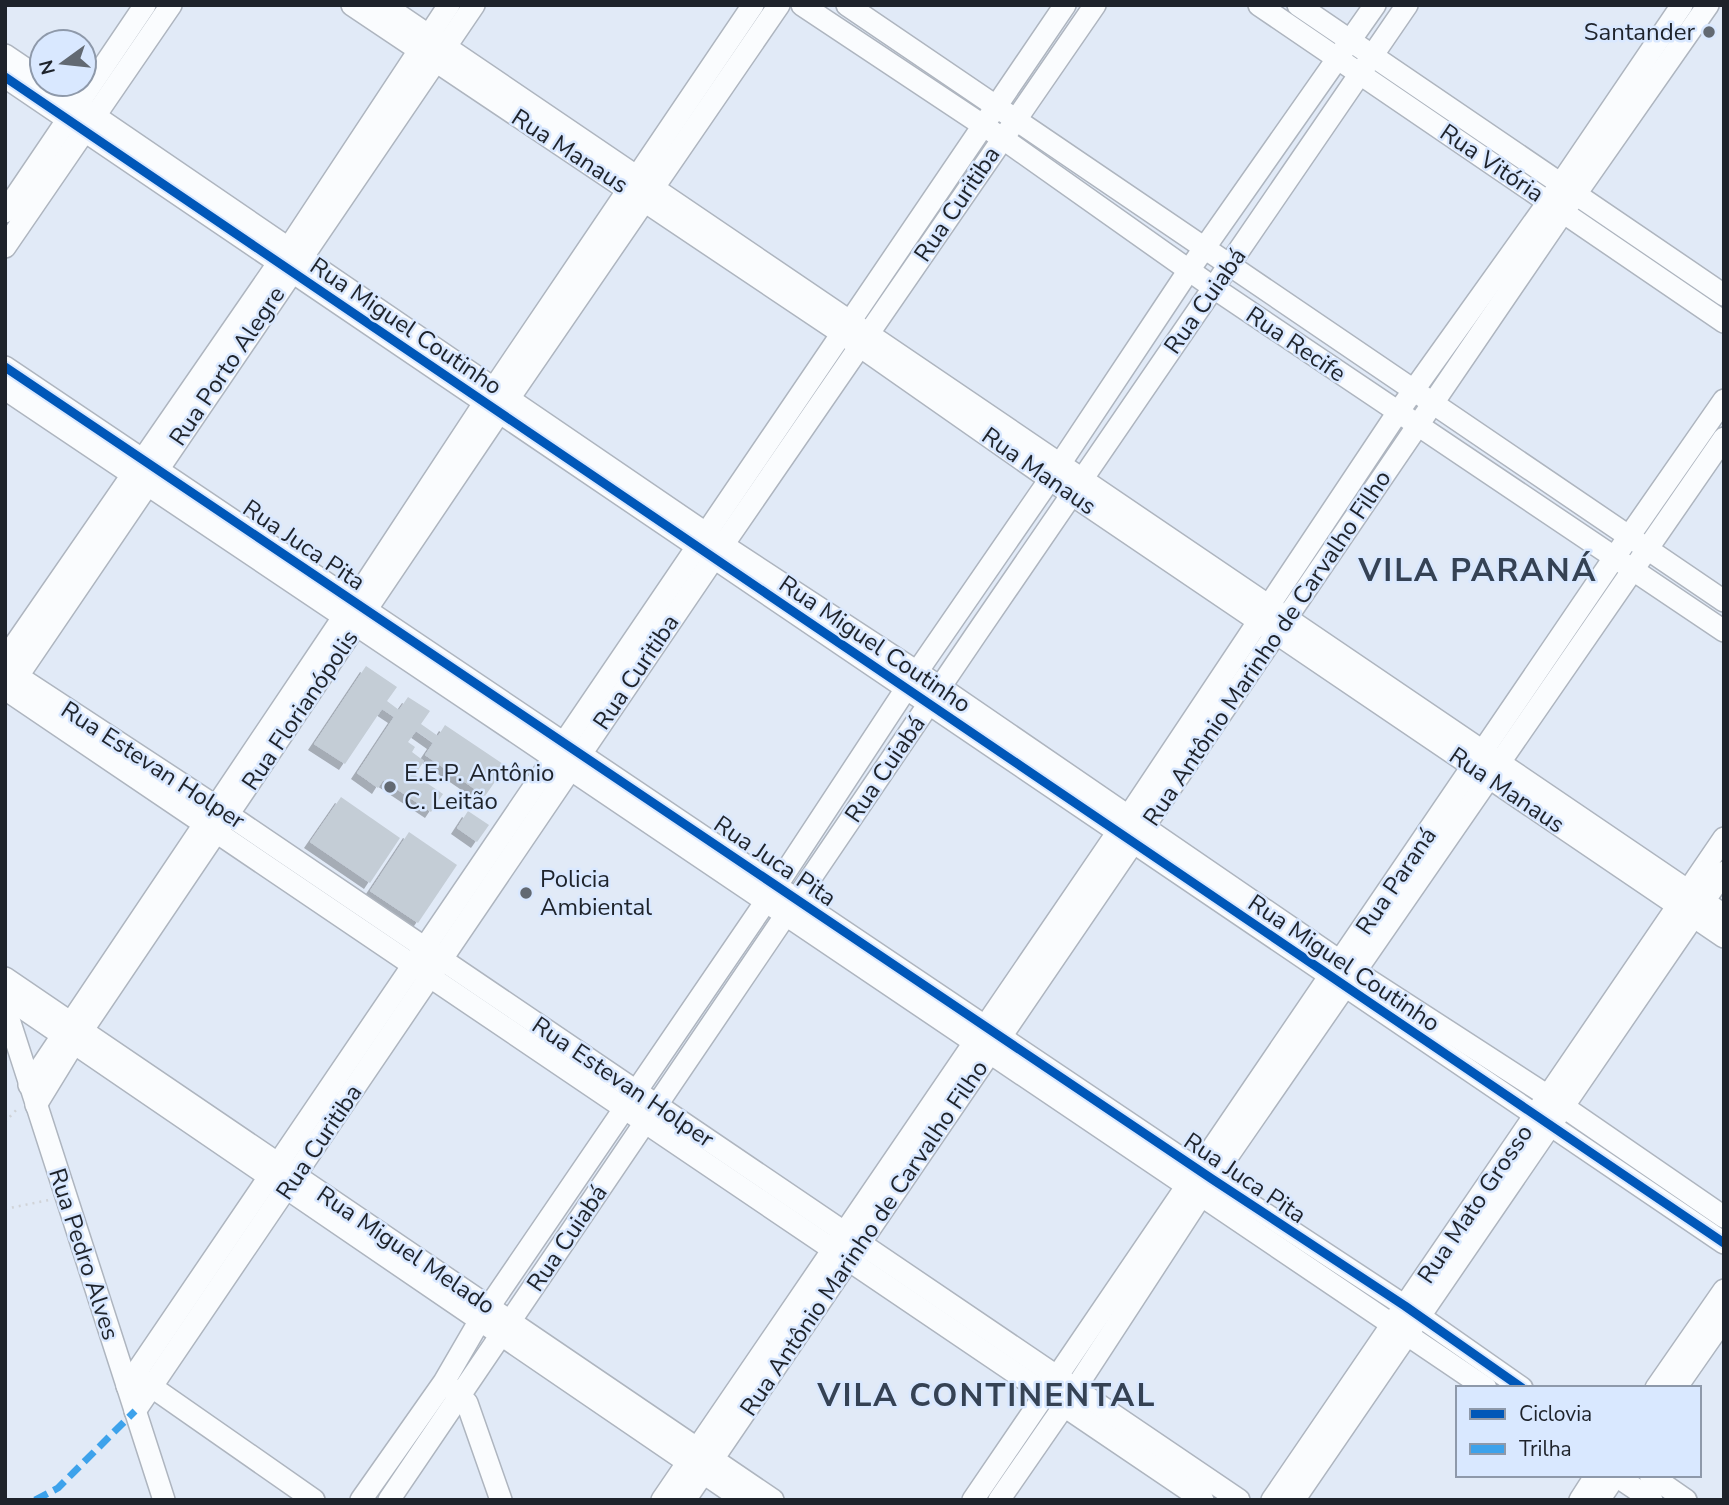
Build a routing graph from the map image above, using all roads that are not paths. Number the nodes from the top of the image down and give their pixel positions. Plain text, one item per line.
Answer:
1 (145, 5) edge
2 (171, 5) edge
3 (352, 5) edge
4 (384, 5) edge
5 (449, 5) edge
6 (474, 5) edge
7 (754, 5) edge
8 (779, 5) edge
9 (802, 5) edge
10 (847, 5) edge
11 (1065, 5) edge
12 (1095, 5) edge
13 (1259, 5) edge
14 (1298, 5) edge
15 (1375, 5) edge
16 (1407, 5) edge
17 (1682, 5) edge
18 (1708, 5) edge
19 (1719, 5) edge
20 (1724, 9) edge
21 (1350, 41) junction
22 (432, 48) junction
23 (5, 55) edge
24 (1372, 56) junction
25 (1337, 59) junction
26 (28, 71) edge
27 (1359, 75) junction
28 (5, 77) edge
29 (61, 98) edge
30 (996, 107) junction
31 (81, 119) junction
32 (1015, 120) junction
33 (982, 126) junction
34 (1002, 138) junction
35 (642, 189) junction
36 (1562, 198) junction
37 (5, 212) edge
38 (5, 247) edge
39 (1205, 248) junction
40 (290, 260) junction
41 (1230, 265) junction
42 (1189, 270) junction
43 (1214, 288) junction
44 (1724, 295) edge
45 (1724, 322) edge
46 (845, 327) junction
47 (863, 340) junction
48 (5, 367) edge
49 (5, 388) edge
50 (1414, 390) junction
51 (1724, 400) edge
52 (497, 401) junction
53 (1433, 404) junction
54 (1398, 412) junction
55 (1419, 425) junction
56 (1724, 438) edge
57 (145, 472) junction
58 (1055, 472) junction
59 (1076, 486) junction
60 (1629, 537) junction
61 (710, 545) junction
62 (1648, 550) junction
63 (1614, 558) junction
64 (1634, 571) junction
65 (1724, 601) edge
66 (356, 613) junction
67 (1272, 619) junction
68 (1724, 631) edge
69 (8, 679) edge
70 (911, 680) junction
71 (934, 695) junction
72 (567, 756) junction
73 (1486, 765) junction
74 (217, 819) junction
75 (1131, 830) junction
76 (1724, 838) edge
77 (1724, 872) edge
78 (771, 894) junction
79 (1691, 903) junction
80 (792, 908) junction
81 (1724, 915) edge
82 (1724, 937) edge
83 (428, 962) junction
84 (1343, 974) junction
85 (5, 978) edge
86 (5, 996) edge
87 (5, 1007) edge
88 (72, 1033) junction
89 (988, 1039) junction
90 (33, 1095) junction
91 (630, 1099) junction
92 (1556, 1102) junction
93 (651, 1114) junction
94 (1543, 1121) junction
95 (283, 1176) junction
96 (1200, 1183) junction
97 (1724, 1217) edge
98 (1724, 1244) edge
99 (846, 1246) junction
100 (1724, 1290) edge
101 (1412, 1311) junction
102 (485, 1314) junction
103 (1724, 1319) edge
104 (506, 1328) junction
105 (1400, 1330) junction
106 (138, 1383) junction
107 (1052, 1385) junction
108 (1483, 1386) edge
109 (1519, 1386) edge
110 (1657, 1386) edge
111 (1677, 1386) edge
112 (452, 1389) junction
113 (1070, 1397) junction
114 (701, 1461) junction
115 (1595, 1477) edge
116 (1615, 1477) edge
117 (1619, 1477) edge
118 (1653, 1477) edge
119 (164, 1500) edge
120 (314, 1500) edge
121 (361, 1500) edge
122 (389, 1500) edge
123 (501, 1500) edge
124 (662, 1500) edge
125 (685, 1500) edge
126 (743, 1500) edge
127 (773, 1500) edge
128 (973, 1500) edge
129 (999, 1500) edge
130 (1203, 1500) edge
131 (1239, 1500) edge
132 (1272, 1500) edge
133 (1294, 1500) edge
134 (1580, 1500) edge
135 (1599, 1500) edge
136 (1652, 1500) edge
137 (1686, 1500) edge

1 - 31 street
2 - 31 street
3 - 22 street, Rua Manaus
4 - 22 street, Rua Manaus
5 - 22 street, Rua Porto Alegre
6 - 22 street, Rua Porto Alegre
7 - 35 street, Rua Florianópolis
8 - 35 street, Rua Florianópolis
9 - 33 street, Rua Recife
10 - 30 street, Rua Recife
11 - 30 street, Rua Curitiba
12 - 32 street, Rua Curitiba
13 - 25 street, Rua Vitória
14 - 21 street, Rua Vitória
15 - 21 street, Rua Cuiabá
16 - 24 street, Rua Cuiabá
17 - 36 street, Rua Antônio Marinho de Carvalho Filho
18 - 36 street, Rua Antônio Marinho de Carvalho Filho
19 - 20 street
21 - 24 street, Rua Vitória
21 - 25 street, Rua Cuiabá
22 - 35 street, Rua Manaus
22 - 40 street, Rua Porto Alegre
23 - 26 street
24 - 27 street, Rua Cuiabá
24 - 36 street, Rua Vitória
25 - 27 street, Rua Vitória
25 - 39 street, Rua Cuiabá
27 - 36 street, Rua Vitória
27 - 41 street, Rua Cuiabá
28 - 31 street, Rua Miguel Coutinho
29 - 31 street, Rua Miguel Coutinho
30 - 32 street, Rua Recife
30 - 33 street, Rua Curitiba
31 - 37 street
31 - 38 street
31 - 40 street, Rua Miguel Coutinho
32 - 34 street, Rua Curitiba
32 - 39 street, Rua Recife
33 - 34 street, Rua Recife
33 - 46 street, Rua Curitiba
34 - 42 street, Rua Recife
34 - 47 street, Rua Curitiba
35 - 46 street, Rua Manaus
35 - 52 street, Rua Florianópolis
36 - 44 street, Rua Vitória
36 - 45 street, Rua Vitória
36 - 50 street, Rua Antônio Marinho de Carvalho Filho
36 - 53 street, Rua Antônio Marinho de Carvalho Filho
39 - 41 street, Rua Recife
39 - 42 street, Rua Cuiabá
40 - 52 street, Rua Miguel Coutinho
40 - 57 street, Rua Porto Alegre
41 - 43 street, Rua Cuiabá
41 - 50 street, Rua Recife
42 - 43 street, Rua Recife
42 - 58 street, Rua Cuiabá
43 - 54 street, Rua Recife
43 - 59 street, Rua Cuiabá
46 - 47 street, Rua Manaus
46 - 61 street, Rua Curitiba
47 - 58 street, Rua Manaus
47 - 61 street, Rua Curitiba
48 - 57 street, Rua Juca Pita
49 - 57 street, Rua Juca Pita
50 - 53 street, Rua Recife
50 - 54 street, Rua Antônio Marinho de Carvalho Filho
51 - 60 street, Rua Paraná
52 - 61 street, Rua Miguel Coutinho
52 - 66 street, Rua Florianópolis
53 - 55 street, Rua Antônio Marinho de Carvalho Filho
53 - 60 street, Rua Recife
54 - 55 street, Rua Recife
54 - 67 street, Rua Antônio Marinho de Carvalho Filho
55 - 63 street, Rua Recife
55 - 67 street, Rua Antônio Marinho de Carvalho Filho
56 - 62 street, Rua Paraná
57 - 66 street, Rua Juca Pita
57 - 69 street, Rua Porto Alegre
58 - 59 street, Rua Manaus
58 - 70 street, Rua Cuiabá
59 - 67 street, Rua Manaus
59 - 71 street, Rua Cuiabá
60 - 62 street, Rua Recife
60 - 63 street, Rua Paraná
61 - 70 street, Rua Miguel Coutinho
61 - 72 street, Rua Curitiba
62 - 64 street, Rua Paraná
62 - 65 street, Rua Recife
63 - 64 street, Rua Recife
63 - 73 street, Rua Paraná
64 - 68 street, Rua Recife
64 - 73 street, Rua Paraná
66 - 72 street, Rua Juca Pita
66 - 74 street, Rua Florianópolis
67 - 73 street, Rua Manaus
67 - 75 street, Rua Antônio Marinho de Carvalho Filho
69 - 74 street, Rua Estevan Holper
70 - 71 street, Rua Miguel Coutinho
70 - 78 street, Rua Cuiabá
71 - 75 street, Rua Miguel Coutinho
71 - 80 street, Rua Cuiabá
72 - 78 street, Rua Juca Pita
72 - 83 street, Rua Curitiba
73 - 79 street, Rua Manaus
73 - 84 street, Rua Paraná
74 - 83 street, Rua Estevan Holper
74 - 88 street, Rua Florianópolis
75 - 84 street, Rua Miguel Coutinho
75 - 89 street, Rua Antônio Marinho de Carvalho Filho
76 - 79 street, Rua Mato Grosso
77 - 79 street, Rua Mato Grosso
78 - 80 street, Rua Juca Pita
78 - 91 street, Rua Cuiabá
79 - 81 street, Rua Manaus
79 - 82 street, Rua Manaus
79 - 92 street, Rua Mato Grosso
80 - 89 street, Rua Juca Pita
80 - 93 street, Rua Cuiabá
83 - 91 street, Rua Estevan Holper
83 - 95 street, Rua Curitiba
84 - 92 street, Rua Miguel Coutinho
84 - 94 street, Rua Miguel Coutinho
84 - 96 street, Rua Paraná
85 - 88 street, Rua Miguel Melado
86 - 88 street, Rua Miguel Melado
87 - 90 street, Rua Pedro Alves
88 - 90 street, Rua Florianópolis
88 - 95 street, Rua Miguel Melado
89 - 96 street, Rua Juca Pita
89 - 99 street, Rua Antônio Marinho de Carvalho Filho
90 - 106 street, Rua Pedro Alves
91 - 93 street, Rua Estevan Holper
91 - 102 street, Rua Cuiabá
92 - 94 street, Rua Mato Grosso
92 - 97 street, Rua Miguel Coutinho
93 - 99 street, Rua Estevan Holper
93 - 104 street, Rua Cuiabá
94 - 98 street, Rua Miguel Coutinho
94 - 101 street, Rua Mato Grosso
95 - 102 street, Rua Miguel Melado
95 - 106 street, Rua Curitiba
96 - 101 street, Rua Juca Pita
96 - 105 street, Rua Juca Pita
96 - 107 street, Rua Paraná
96 - 113 street, Rua Paraná
99 - 107 street, Rua Estevan Holper
99 - 114 street, Rua Antônio Marinho de Carvalho Filho
100 - 110 street
101 - 105 street, Rua Mato Grosso
101 - 109 street, Rua Juca Pita
102 - 104 street, Rua Miguel Melado
102 - 112 street, Rua Cuiabá
103 - 111 street
104 - 112 street, Rua Cuiabá
104 - 114 street, Rua Miguel Melado
105 - 108 street, Rua Juca Pita
105 - 132 street, Rua Mato Grosso
105 - 133 street, Rua Mato Grosso
106 - 119 street, Rua Curitiba
106 - 120 street
107 - 113 street, Rua Estevan Holper
107 - 128 street, Rua Paraná
112 - 121 street, Rua Cuiabá
112 - 122 street, Rua Cuiabá
112 - 123 street
113 - 129 street, Rua Paraná
113 - 130 street, Rua Estevan Holper
113 - 131 street, Rua Estevan Holper
114 - 124 street, Rua Antônio Marinho de Carvalho Filho
114 - 125 street, Rua Antônio Marinho de Carvalho Filho
114 - 126 street, Rua Miguel Melado
114 - 127 street, Rua Miguel Melado
115 - 134 street
116 - 135 street
117 - 136 street
118 - 137 street

